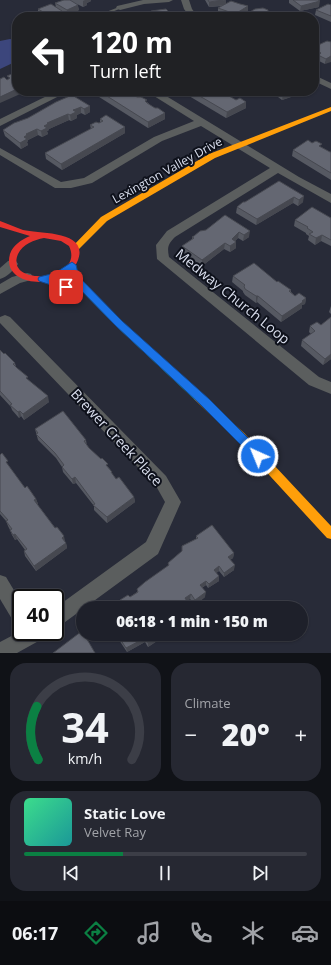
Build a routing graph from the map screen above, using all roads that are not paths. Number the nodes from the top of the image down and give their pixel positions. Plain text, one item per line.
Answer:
1 (169, 0) edge
2 (185, 0) edge
3 (120, 8) joint
4 (109, 12) edge
5 (190, 12) edge
6 (319, 80) edge
7 (331, 86) edge
8 (54, 96) edge
9 (159, 96) edge
10 (331, 110) edge
11 (201, 122) junction
12 (0, 123) edge
13 (240, 146) junction
14 (0, 150) edge
15 (277, 169) junction
16 (331, 199) edge
17 (104, 219) junction
18 (0, 224) edge
19 (86, 225) dead end
20 (0, 230) edge
21 (68, 231) dead end
22 (40, 235) junction
23 (54, 235) junction
24 (11, 244) junction
25 (75, 248) junction
26 (12, 264) junction
27 (72, 265) junction
28 (0, 275) edge
29 (27, 277) junction
30 (42, 279) junction
31 (61, 285) dead end
32 (0, 290) edge
33 (78, 296) dead end
34 (5, 320) dead end
35 (119, 324) junction
36 (331, 388) edge
37 (331, 534) edge
38 (0, 583) edge
39 (12, 603) edge
40 (64, 612) edge
41 (20, 641) edge
42 (0, 652) edge

1 - 3 street
2 - 5 street
3 - 4 lane
6 - 7 street
8 - 12 street
9 - 11 street
10 - 13 street, Lexington Valley Drive
11 - 13 street
11 - 14 street
13 - 15 street
13 - 17 street, Lexington Valley Drive
15 - 16 street
15 - 36 street, Medway Church Loop
17 - 19 street, Lexington Valley Drive
17 - 25 street, Lexington Valley Drive
18 - 22 street
20 - 24 street
21 - 23 street
22 - 23 street
22 - 24 street
23 - 25 street
24 - 26 street
25 - 27 street
26 - 28 street
26 - 29 street
27 - 30 street
27 - 35 street
29 - 30 street
29 - 32 street
30 - 31 street
33 - 35 street
34 - 40 street, Brewer Creek Place
35 - 37 street
38 - 39 street
41 - 42 street

